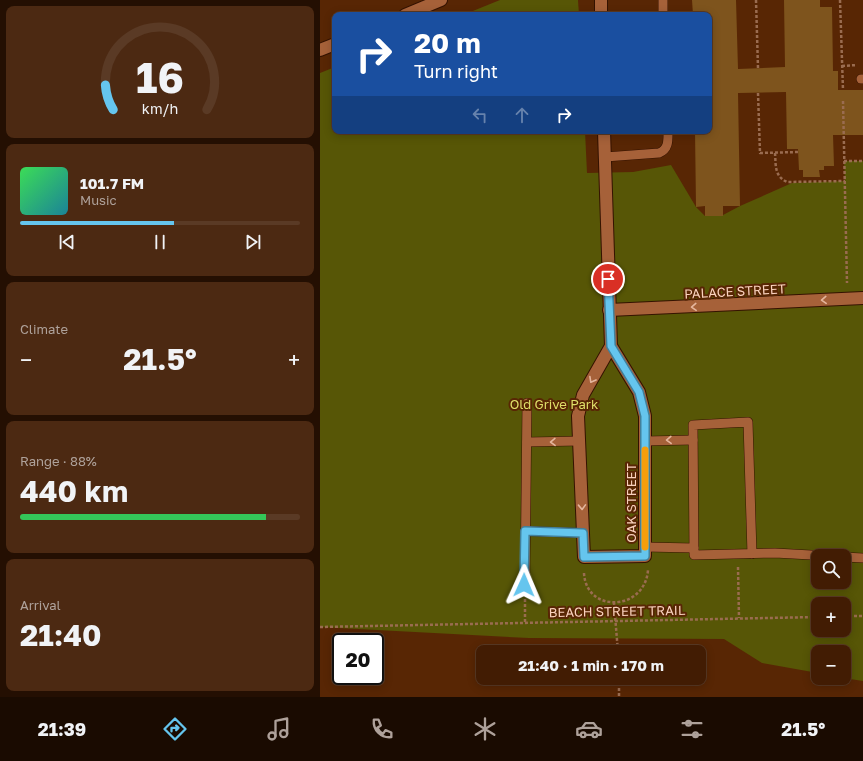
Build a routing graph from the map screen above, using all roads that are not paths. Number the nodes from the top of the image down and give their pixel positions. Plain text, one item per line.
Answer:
1 (441, 0) edge
2 (601, 0) edge
3 (663, 0) edge
4 (412, 12) edge
5 (601, 12) edge
6 (663, 12) edge
7 (332, 45) edge
8 (320, 50) edge
9 (604, 134) edge
10 (668, 134) edge
11 (604, 157) junction
12 (863, 298) edge
13 (609, 310) junction
14 (611, 346) junction
15 (528, 403) dead end
16 (693, 440) junction
17 (580, 441) junction
18 (645, 441) junction
19 (527, 442) junction
20 (525, 531) junction
21 (583, 533) junction
22 (645, 547) junction
23 (694, 548) junction
24 (752, 554) junction
25 (811, 555) edge
26 (851, 557) edge
27 (863, 558) edge
28 (524, 585) road end

1 - 4 street
2 - 5 street
3 - 6 lane
7 - 8 street
9 - 11 street, OAK STREET
10 - 11 lane
11 - 13 street, OAK STREET
12 -> 13 street, PALACE STREET
13 - 14 street, OAK STREET
14 -> 17 street, OAK STREET
14 - 18 street, OAK STREET
15 - 19 lane
16 -> 18 lane
16 - 23 lane
16 - 24 lane
17 -> 19 lane
17 -> 21 street, OAK STREET
18 - 22 street, OAK STREET
19 - 20 lane
20 - 21 lane
20 - 28 lane
21 - 22 street, OAK STREET
22 - 23 lane
23 - 24 lane
24 - 25 lane
26 - 27 lane

